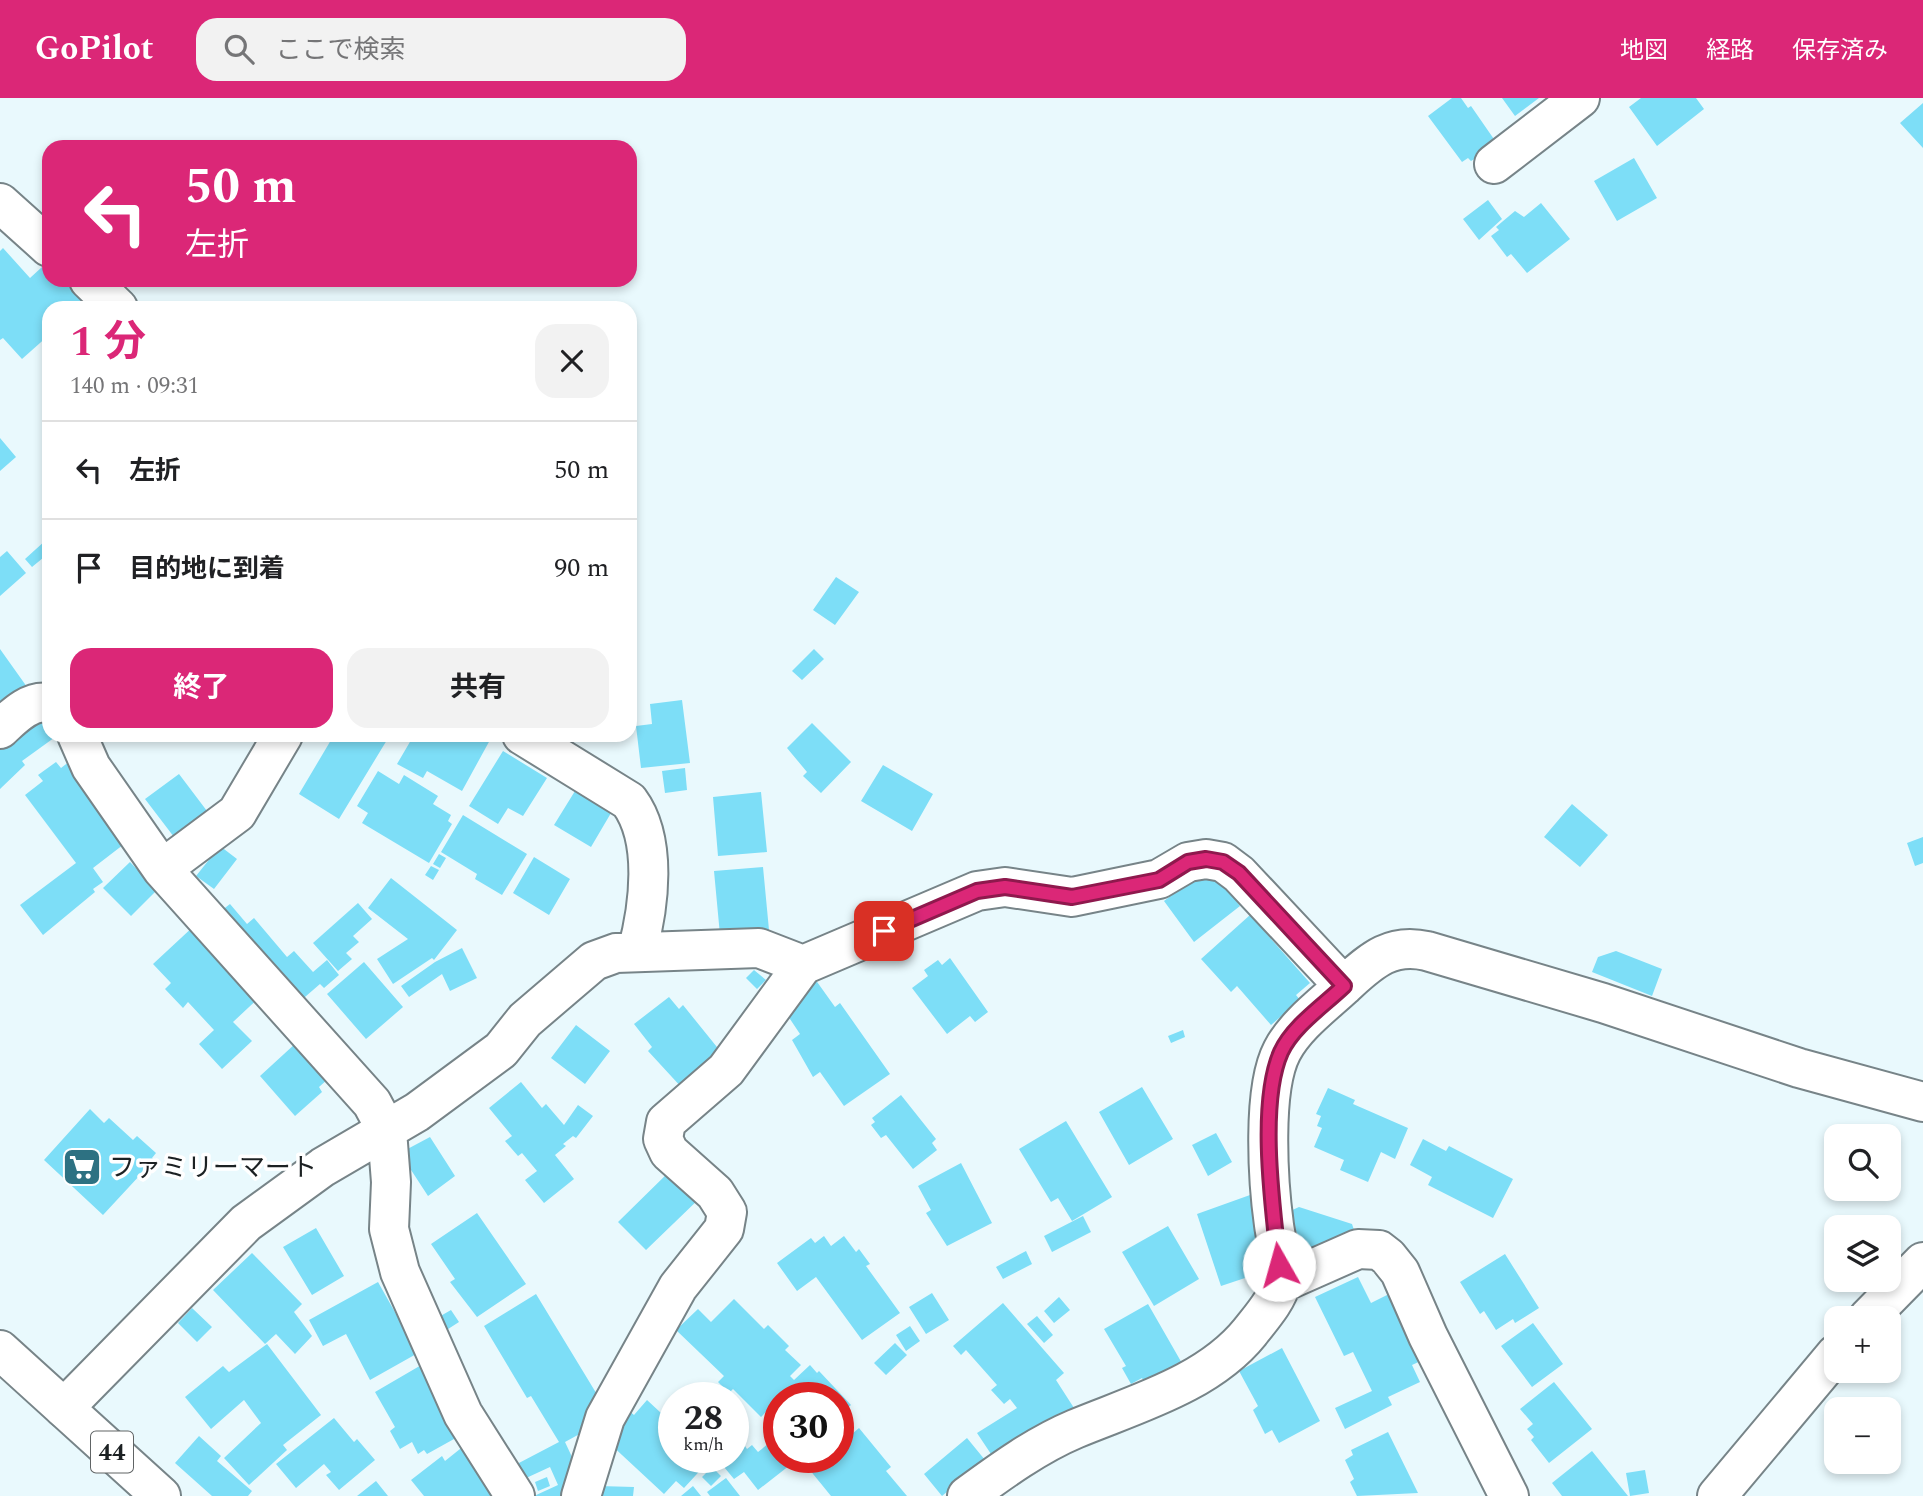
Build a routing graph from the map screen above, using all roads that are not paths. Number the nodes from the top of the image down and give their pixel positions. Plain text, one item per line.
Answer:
1 (1580, 98) edge
2 (1494, 164) dead end
3 (0, 203) edge
4 (42, 241) edge
5 (96, 287) edge
6 (111, 301) edge
7 (42, 703) edge
8 (0, 729) edge
9 (80, 742) edge
10 (279, 742) edge
11 (533, 742) edge
12 (162, 869) junction
13 (637, 952) junction
14 (803, 965) junction
15 (1344, 986) junction
16 (1923, 1102) edge
17 (387, 1131) junction
18 (1923, 1262) edge
19 (1281, 1283) junction
20 (1880, 1306) edge
21 (0, 1350) edge
22 (1824, 1368) edge
23 (64, 1408) junction
24 (161, 1496) edge
25 (515, 1496) edge
26 (580, 1496) edge
27 (967, 1496) edge
28 (1509, 1496) edge
29 (1717, 1496) edge

1 - 2 street
3 - 4 street
5 - 6 street
7 - 8 street
9 - 12 street
10 - 12 street
11 - 13 street
12 - 17 street
13 - 14 street
13 - 17 street
14 - 15 street
14 - 26 street
15 - 16 street
15 - 19 street
17 - 23 street
17 - 25 street
18 - 20 street
19 - 27 street
19 - 28 street
21 - 23 street, 44
22 - 29 street
23 - 24 street, 44

